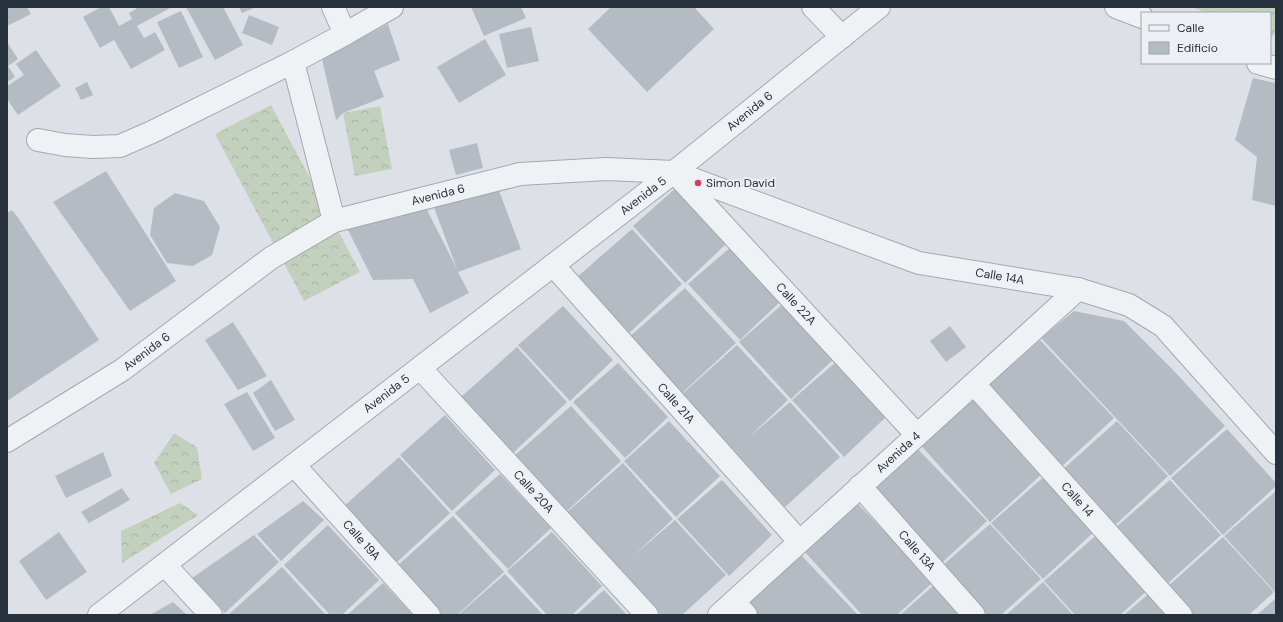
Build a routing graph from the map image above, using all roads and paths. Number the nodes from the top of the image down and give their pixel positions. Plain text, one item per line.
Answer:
1 (333, 7) edge
2 (392, 7) edge
3 (813, 7) edge
4 (879, 7) edge
5 (1116, 7) edge
6 (1141, 17) edge
7 (345, 34) junction
8 (842, 37) junction
9 (293, 62) junction
10 (1262, 64) edge
11 (1276, 68) edge
12 (38, 140) dead end
13 (674, 172) junction
14 (334, 221) junction
15 (553, 265) junction
16 (1078, 289) junction
17 (420, 368) junction
18 (974, 384) junction
19 (917, 435) junction
20 (7, 441) edge
21 (1276, 453) edge
22 (294, 465) junction
23 (860, 486) junction
24 (799, 541) junction
25 (165, 565) junction
26 (733, 610) edge
27 (99, 615) edge
28 (211, 615) edge
29 (429, 615) edge
30 (647, 615) edge
31 (974, 615) edge
32 (1181, 615) edge

1 - 7 street
2 - 7 street
3 - 8 street
4 - 8 street, Avenida 6
5 - 6 street
7 - 9 street
8 - 13 street, Avenida 6
9 - 12 street
9 - 14 street
10 - 11 street
13 - 14 street, Avenida 6
13 - 15 street, Avenida 5
13 - 16 street, Calle 14A
13 - 19 street, Calle 22A
14 - 20 street, Avenida 6
15 - 17 street, Avenida 5
15 - 24 street, Calle 21A
16 - 18 street, Avenida 4
16 - 21 street, Calle 14A
17 - 22 street, Avenida 5
17 - 30 street, Calle 20A
18 - 19 street, Avenida 4
18 - 32 street, Calle 14
19 - 23 street, Avenida 4
22 - 25 street, Avenida 5
22 - 29 street, Calle 19A
23 - 24 street, Avenida 4
23 - 31 street, Calle 13A
24 - 26 street, Avenida 4
25 - 27 street, Avenida 5
25 - 28 street

